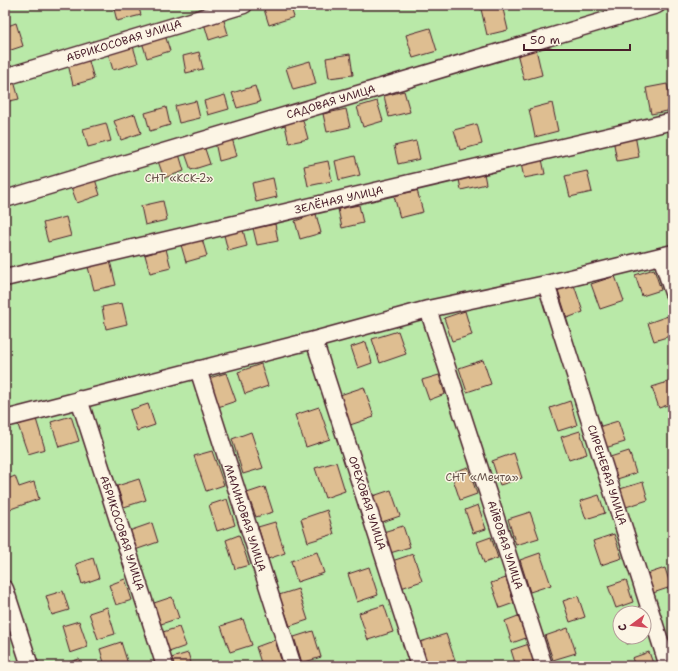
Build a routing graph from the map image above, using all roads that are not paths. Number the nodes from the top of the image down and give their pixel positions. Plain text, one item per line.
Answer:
1 (244, 5) edge
2 (657, 5) edge
3 (5, 77) edge
4 (673, 121) edge
5 (5, 199) edge
6 (667, 254) edge
7 (5, 278) edge
8 (546, 284) junction
9 (673, 293) edge
10 (428, 310) junction
11 (314, 340) junction
12 (198, 369) junction
13 (79, 399) junction
14 (5, 419) edge
15 (5, 589) edge
16 (30, 666) edge
17 (165, 666) edge
18 (293, 666) edge
19 (419, 666) edge
20 (544, 666) edge
21 (668, 666) edge

1 - 3 street, АБРИКОСОВАЯ УЛИЦА
2 - 5 street, САДОВАЯ УЛИЦА
4 - 7 street, ЗЕЛЁНАЯ УЛИЦА
6 - 8 street
6 - 9 street
8 - 10 street
8 - 21 street, СИРЕНЕВАЯ УЛИЦА
10 - 11 street
10 - 20 street, АЙВОВАЯ УЛИЦА
11 - 12 street
11 - 19 street, ОРЕХОВАЯ УЛИЦА
12 - 13 street
12 - 18 street, МАЛИНОВАЯ УЛИЦА
13 - 14 street
13 - 17 street, АБРИКОСОВАЯ УЛИЦА
15 - 16 street

